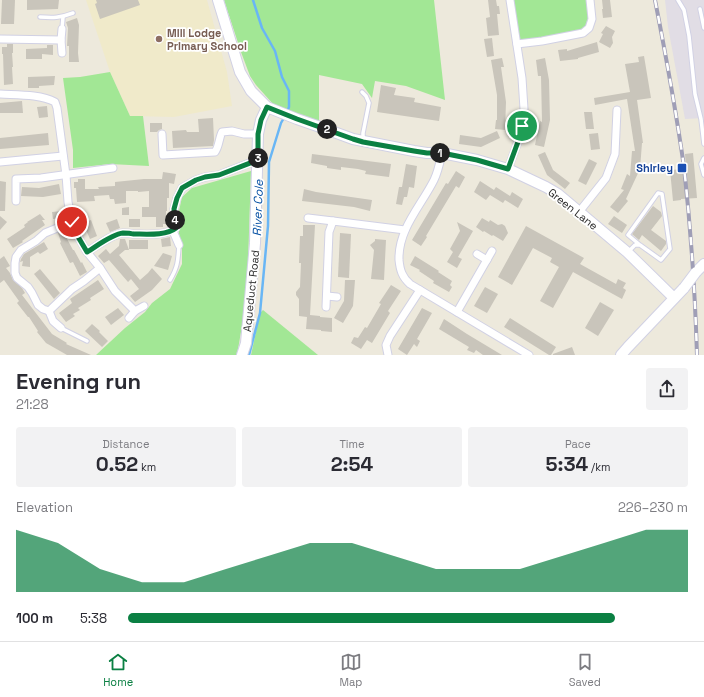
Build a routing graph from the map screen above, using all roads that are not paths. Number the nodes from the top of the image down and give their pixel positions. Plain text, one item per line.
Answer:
1 (218, 0) edge
2 (510, 0) edge
3 (590, 0) edge
4 (678, 0) edge
5 (700, 9) dead end
6 (73, 13) dead end
7 (40, 17) dead end
8 (63, 17) junction
9 (704, 28) edge
10 (62, 29) joint
11 (0, 39) edge
12 (61, 40) junction
13 (517, 44) junction
14 (62, 53) dead end
15 (362, 92) dead end
16 (0, 94) edge
17 (267, 107) junction
18 (617, 110) dead end
19 (162, 134) dead end
20 (258, 134) junction
21 (363, 142) junction
22 (704, 144) edge
23 (442, 153) junction
24 (63, 156) junction
25 (704, 158) edge
26 (258, 160) junction
27 (0, 162) edge
28 (113, 168) dead end
29 (508, 169) junction
30 (704, 174) edge
31 (66, 175) junction
32 (16, 201) dead end
33 (579, 212) junction
34 (308, 218) dead end
35 (333, 221) junction
36 (72, 222) junction
37 (173, 230) junction
38 (405, 230) junction
39 (179, 245) joint
40 (640, 245) junction
41 (492, 251) dead end
42 (87, 252) junction
43 (627, 252) junction
44 (477, 254) dead end
45 (487, 260) junction
46 (704, 264) edge
47 (100, 268) junction
48 (170, 280) dead end
49 (420, 290) junction
50 (327, 296) junction
51 (337, 297) dead end
52 (674, 298) junction
53 (144, 306) dead end
54 (326, 307) dead end
55 (49, 311) junction
56 (135, 311) junction
57 (457, 312) junction
58 (129, 318) dead end
59 (60, 328) joint
60 (87, 341) dead end
61 (242, 355) edge
62 (388, 355) edge
63 (529, 355) edge
64 (621, 355) edge

1 - 17 street
2 - 13 street
3 - 13 street
4 - 22 lane
5 - 9 lane
6 - 8 lane
7 - 8 lane
8 - 10 lane
10 - 12 street
11 - 12 street
12 - 14 street
13 - 29 street
15 - 21 lane
16 - 24 street
17 - 20 street, Aqueduct Road
17 - 21 street, Green Lane
18 - 33 street
19 - 20 street
20 - 26 street, Aqueduct Road
21 - 23 street, Green Lane
23 - 29 street, Green Lane
23 - 38 street
24 - 27 street
24 - 31 street
25 - 30 lane
26 - 37 street
26 - 61 street, Aqueduct Road
28 - 31 street
29 - 33 street, Green Lane
31 - 32 street
31 - 36 street
33 - 43 street, Green Lane
34 - 35 street
35 - 38 street
35 - 50 street
36 - 42 street
36 - 55 street
37 - 39 street
37 - 42 street
38 - 49 street
39 - 48 lane
40 - 40 lane
40 - 43 lane
41 - 45 street
42 - 47 street
43 - 52 street, Green Lane
44 - 45 street
45 - 57 street
46 - 52 street, bridge
47 - 55 street
47 - 56 street
49 - 57 street
49 - 62 street
50 - 51 street
50 - 54 street
52 - 64 street
53 - 56 street
55 - 59 street
56 - 58 street
57 - 63 street
59 - 60 lane

